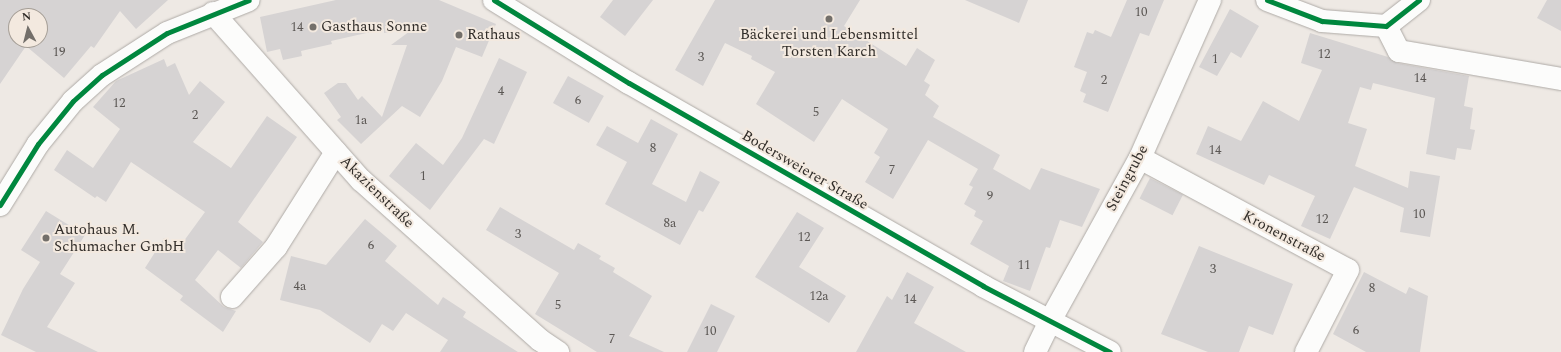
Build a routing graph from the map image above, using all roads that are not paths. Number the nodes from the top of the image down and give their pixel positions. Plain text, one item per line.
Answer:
1 (249, 0) edge
2 (494, 0) edge
3 (1210, 0) edge
4 (1268, 0) edge
5 (1419, 0) edge
6 (212, 13) junction
7 (1386, 26) junction
8 (1561, 79) edge
9 (336, 152) junction
10 (1140, 158) junction
11 (0, 205) edge
12 (232, 297) dead end
13 (1050, 321) junction
14 (537, 346) edge
15 (558, 352) edge
16 (1035, 352) edge
17 (1110, 352) edge
18 (1306, 352) edge

1 - 6 street
2 - 13 street, Bodersweierer Straße
3 - 10 street, Steingrube
4 - 7 street
5 - 7 street
6 - 9 street, Akazienstraße
6 - 11 street
7 - 8 street
9 - 12 street
9 - 14 street, Akazienstraße
10 - 13 street, Steingrube
10 - 18 street, Kronenstraße
13 - 16 street, Steingrube
13 - 17 street, Bodersweierer Straße
14 - 15 street, Akazienstraße

